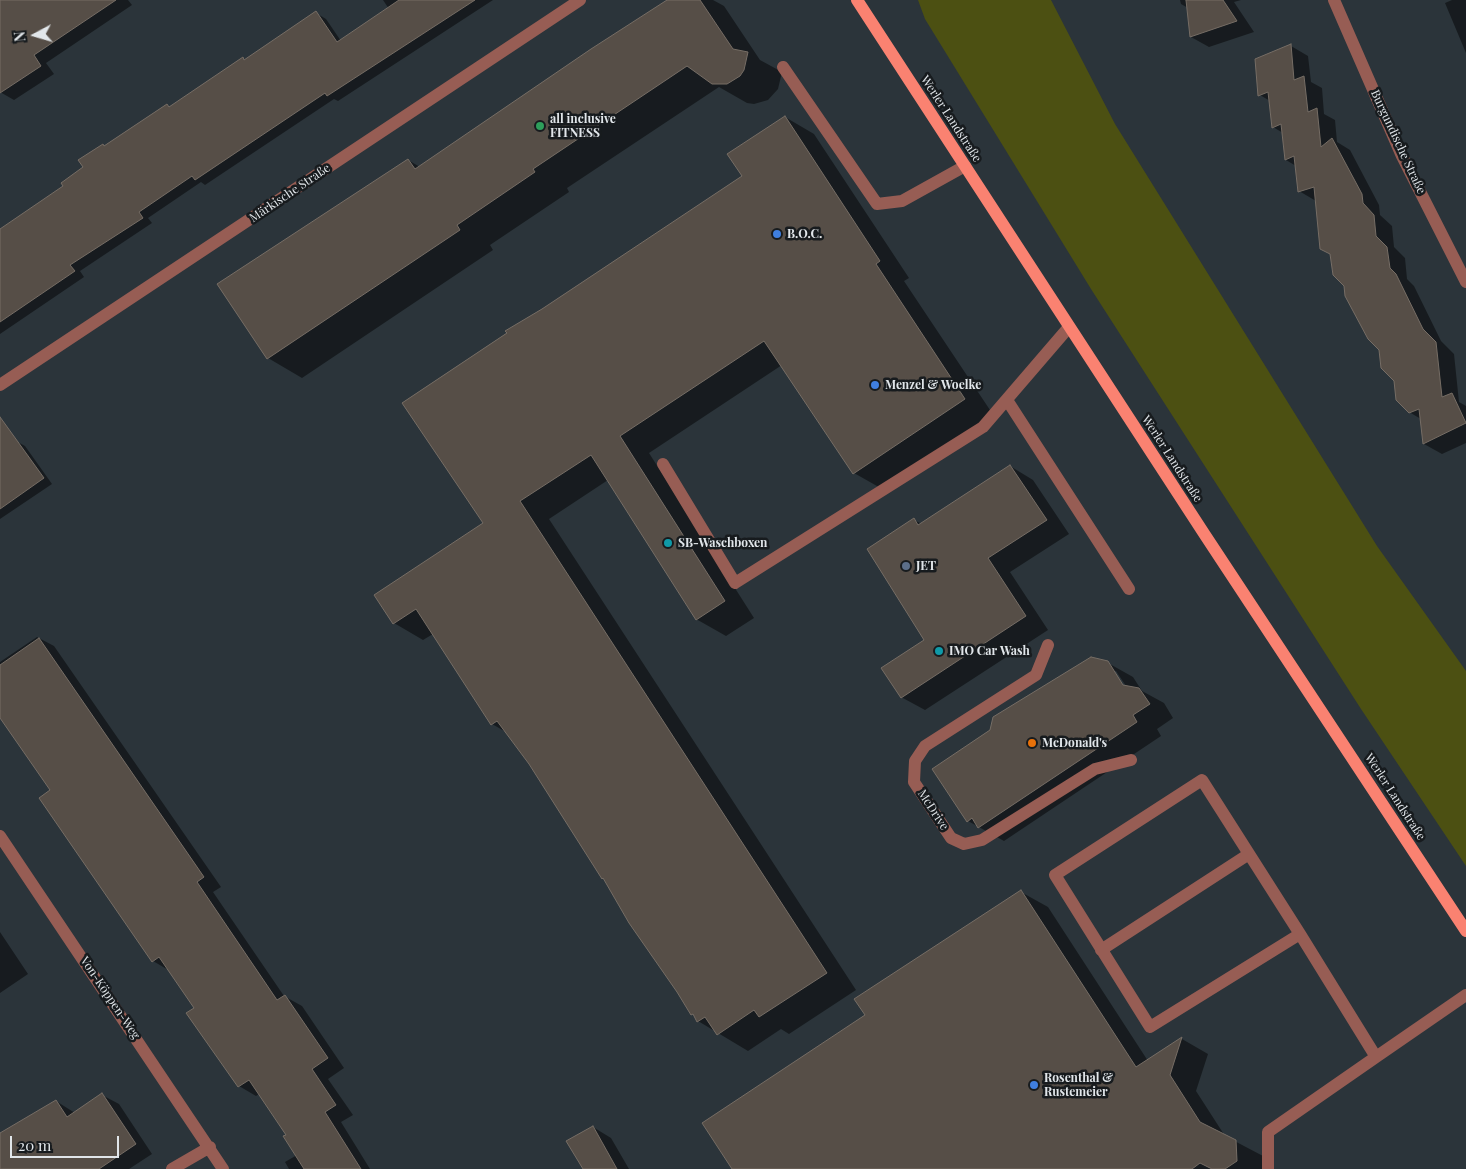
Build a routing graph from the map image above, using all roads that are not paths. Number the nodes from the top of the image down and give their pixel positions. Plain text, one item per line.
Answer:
1 (580, 0) edge
2 (857, 0) edge
3 (1334, 0) edge
4 (783, 66) dead end
5 (965, 166) junction
6 (1466, 282) edge
7 (1070, 327) junction
8 (0, 386) edge
9 (1007, 400) junction
10 (663, 464) dead end
11 (1129, 589) dead end
12 (1048, 645) dead end
13 (1131, 760) dead end
14 (0, 836) edge
15 (5, 853) edge
16 (1250, 854) junction
17 (1466, 931) edge
18 (1300, 934) junction
19 (1102, 950) junction
20 (1466, 995) edge
21 (1376, 1057) junction
22 (210, 1147) junction
23 (172, 1169) edge
24 (223, 1169) edge
25 (1268, 1169) edge

1 - 8 street, Märkische Straße
2 - 5 main road, Werler Landstraße
3 - 6 street, Burgundische Straße
4 - 5 street
5 - 7 main road, Werler Landstraße
7 - 9 street
7 - 17 main road, Werler Landstraße
9 - 10 street
9 - 11 street
12 - 13 street, McDrive
14 - 15 street, Von-Köppen-Weg
15 - 22 street, Von-Köppen-Weg
16 - 18 street
16 - 19 street
16 - 19 street
18 - 19 street
18 - 21 street
20 - 21 street
21 - 25 street
22 - 23 street
22 - 24 street, Von-Köppen-Weg

